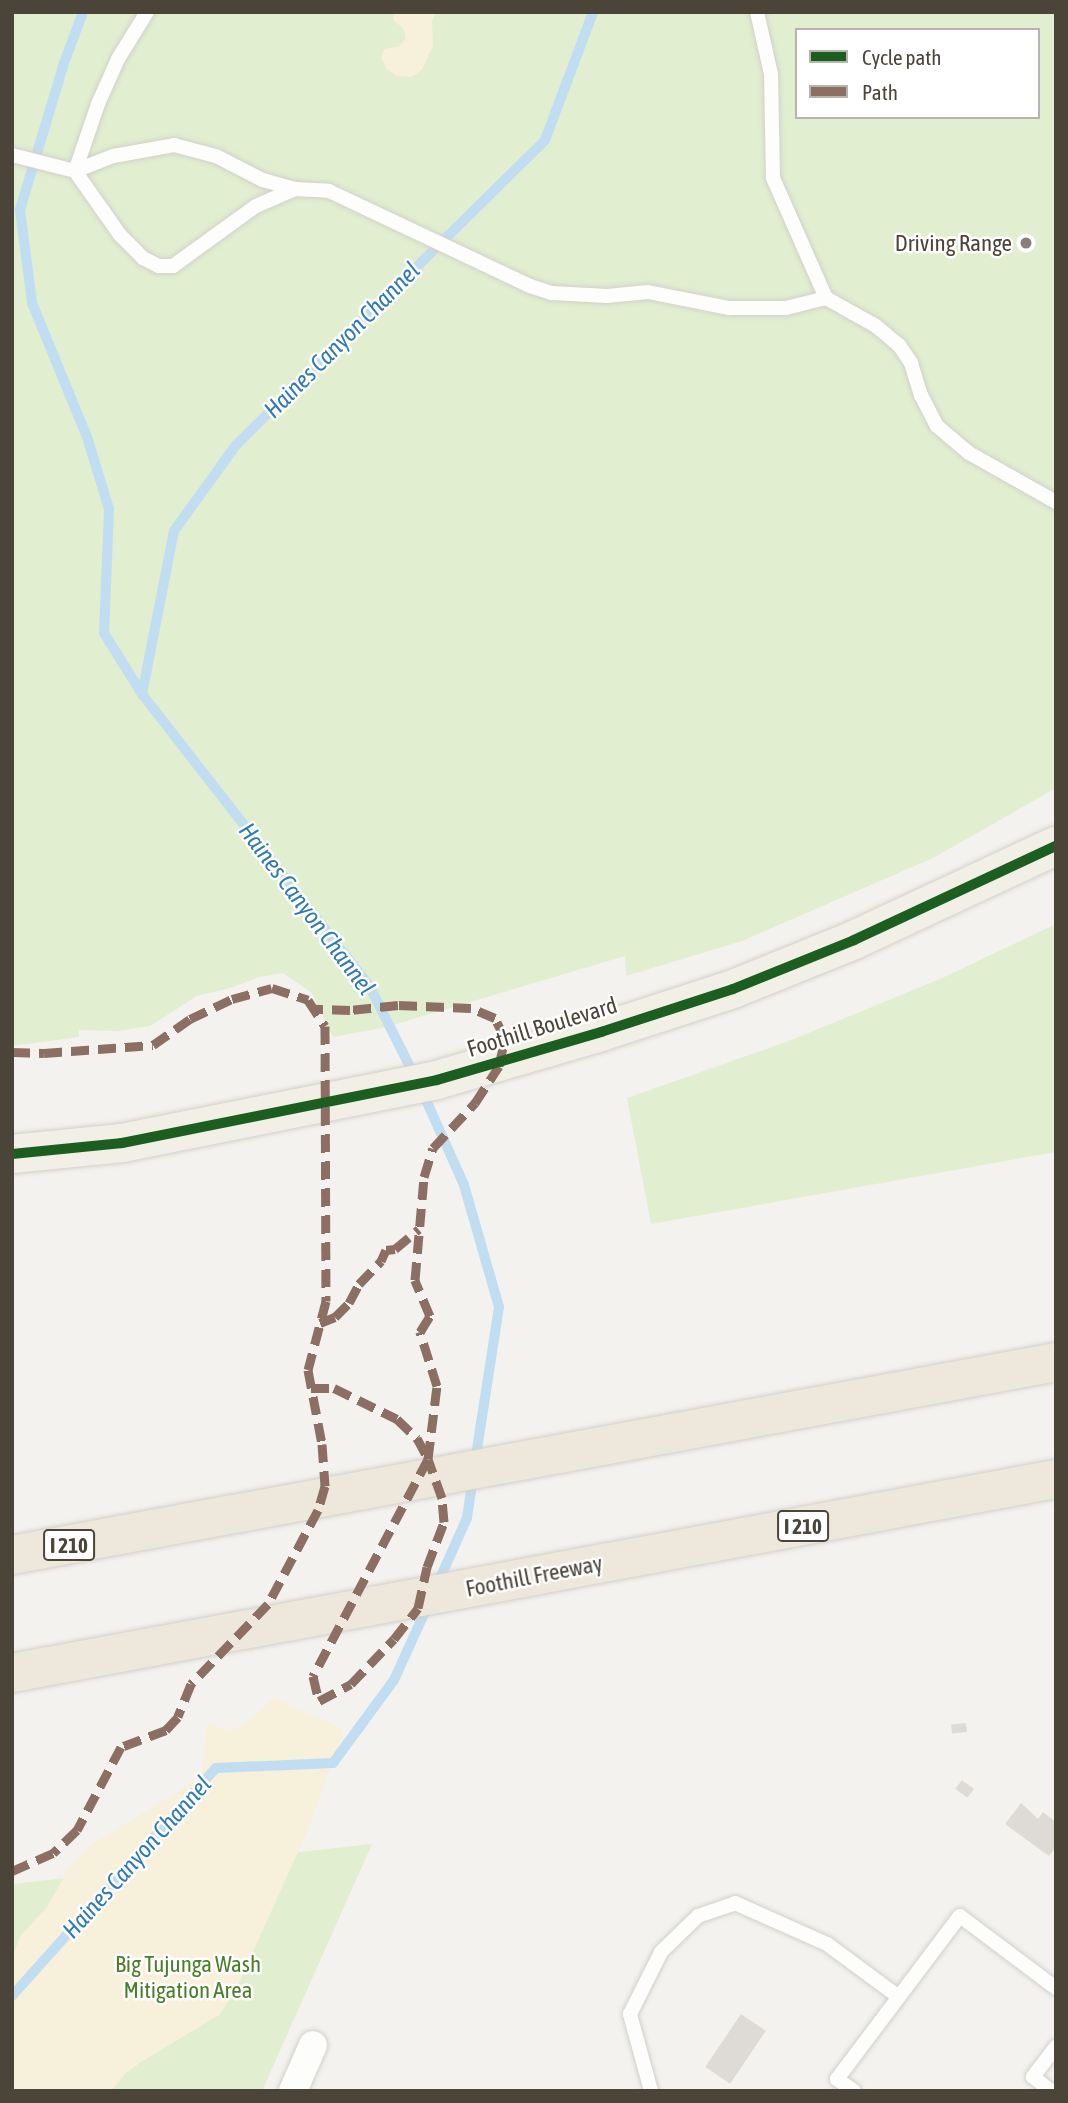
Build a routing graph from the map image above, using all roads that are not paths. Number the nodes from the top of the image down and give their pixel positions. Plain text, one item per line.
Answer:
1 (147, 12) edge
2 (757, 12) edge
3 (15, 156) edge
4 (75, 171) junction
5 (295, 189) junction
6 (826, 298) junction
7 (1056, 502) edge
8 (1056, 846) edge
9 (12, 1154) edge
10 (1056, 1362) edge
11 (1056, 1479) edge
12 (12, 1555) edge
13 (12, 1673) edge
14 (1056, 1988) edge
15 (899, 1997) junction
16 (313, 2045) dead end
17 (1056, 2047) edge
18 (293, 2091) edge
19 (650, 2091) edge
20 (854, 2091) edge
21 (1051, 2091) edge

1 - 4 lane
2 - 6 lane
3 - 4 lane
4 - 5 lane
4 - 5 lane
5 - 6 lane
6 - 7 lane
8 - 9 main road, Foothill Boulevard
10 - 12 highway, I 210
11 - 13 highway, Foothill Freeway / I 210
14 - 15 lane
15 - 19 lane
15 - 20 lane
16 - 18 street
17 - 21 lane

